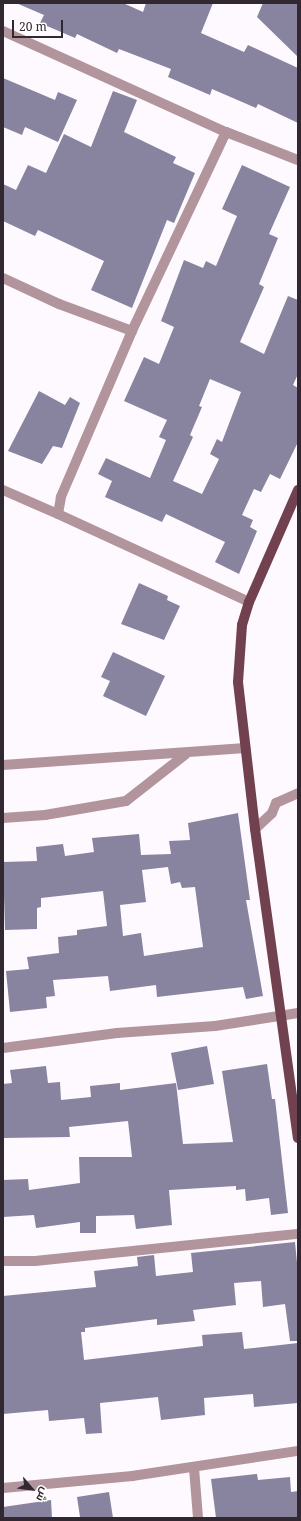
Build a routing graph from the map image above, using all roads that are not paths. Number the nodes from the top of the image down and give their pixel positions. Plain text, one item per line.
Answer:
1 (3, 31) edge
2 (226, 132) junction
3 (298, 160) edge
4 (3, 278) edge
5 (132, 331) junction
6 (3, 490) edge
7 (298, 490) edge
8 (58, 514) junction
9 (249, 602) junction
10 (245, 748) junction
11 (186, 754) junction
12 (3, 765) edge
13 (298, 794) edge
14 (3, 818) edge
15 (255, 829) junction
16 (298, 1013) edge
17 (282, 1017) junction
18 (3, 1048) edge
19 (298, 1138) edge
20 (298, 1234) edge
21 (3, 1261) edge
22 (298, 1451) edge
23 (194, 1468) junction
24 (3, 1488) edge
25 (198, 1518) edge

1 - 2 street
2 - 3 street
2 - 5 street
4 - 5 street
5 - 8 street
6 - 8 street
7 - 9 main road
8 - 9 street
9 - 10 main road
10 - 11 street
10 - 15 main road
11 - 12 street
11 - 14 street
13 - 15 street
15 - 17 main road
16 - 17 street
17 - 18 street
17 - 19 main road
20 - 21 street
22 - 23 street
23 - 24 street
23 - 25 street

